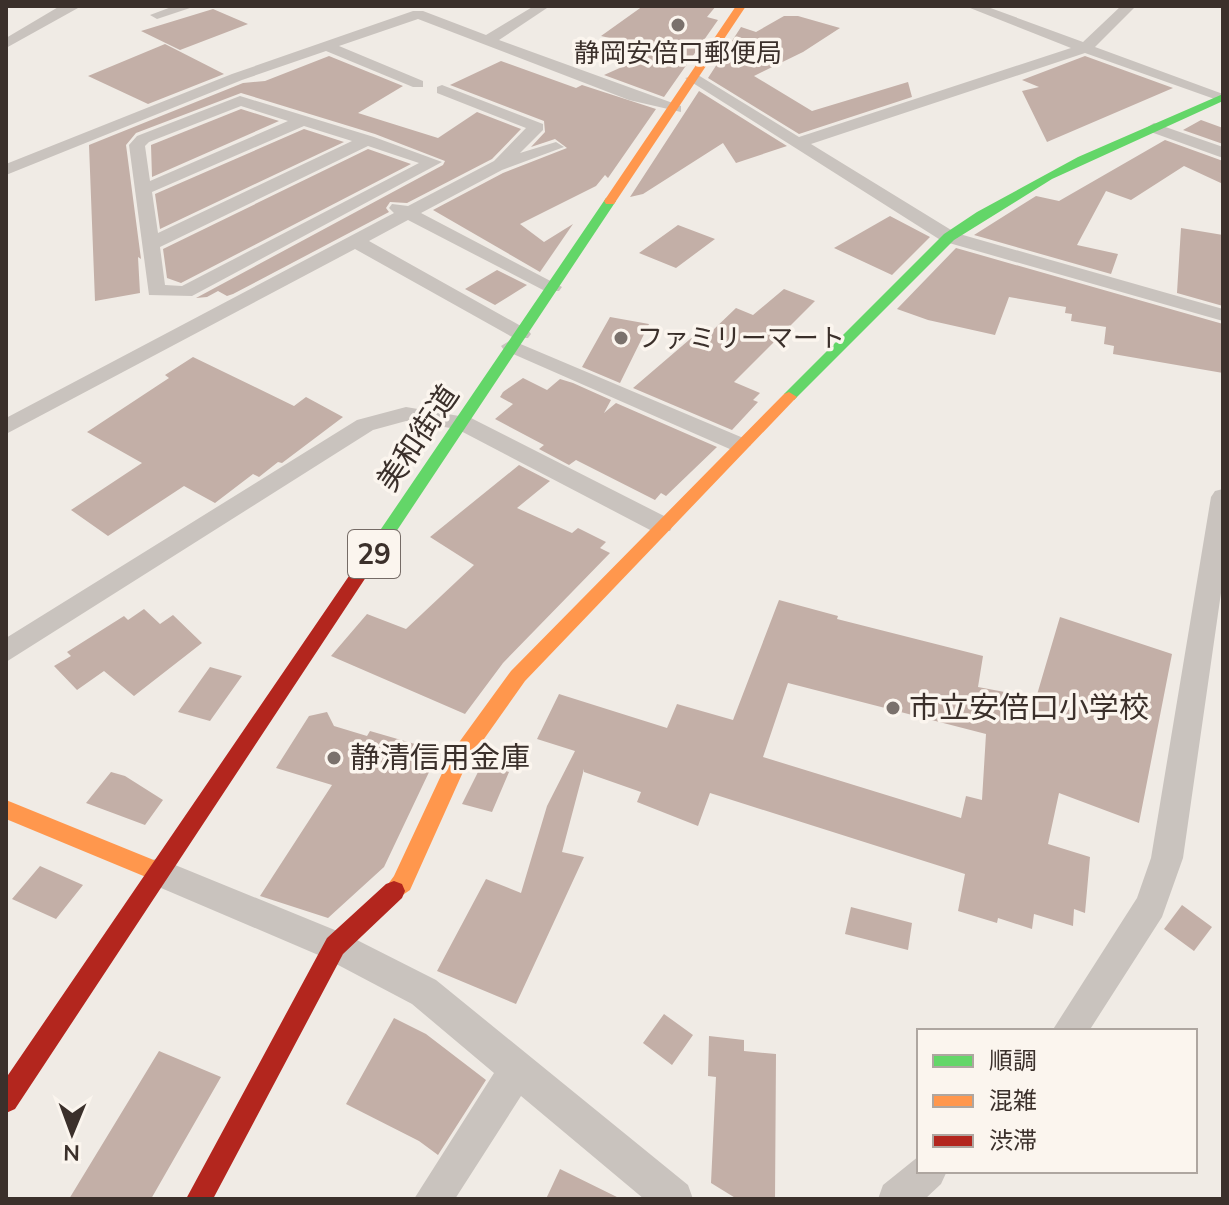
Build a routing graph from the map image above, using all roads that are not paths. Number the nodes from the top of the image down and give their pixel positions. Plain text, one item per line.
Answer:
1 (67, 6) edge
2 (189, 6) edge
3 (399, 6) edge
4 (543, 6) edge
5 (741, 6) edge
6 (972, 6) edge
7 (1129, 6) edge
8 (418, 14) junction
9 (157, 15) dead end
10 (487, 41) junction
11 (6, 44) edge
12 (326, 46) junction
13 (1085, 48) junction
14 (693, 78) junction
15 (418, 84) dead end
16 (442, 90) dead end
17 (1222, 97) edge
18 (675, 109) junction
19 (305, 120) junction
20 (1154, 128) junction
21 (368, 140) junction
22 (797, 143) junction
23 (556, 147) dead end
24 (1223, 153) edge
25 (496, 166) junction
26 (6, 170) edge
27 (143, 190) junction
28 (373, 196) junction
29 (408, 213) junction
30 (949, 237) junction
31 (355, 241) junction
32 (150, 244) junction
33 (552, 287) junction
34 (1223, 315) edge
35 (516, 340) junction
36 (463, 423) junction
37 (6, 427) edge
38 (740, 445) junction
39 (1223, 497) edge
40 (661, 525) junction
41 (6, 651) edge
42 (6, 809) edge
43 (158, 872) junction
44 (335, 946) junction
45 (1070, 1029) edge
46 (518, 1069) junction
47 (6, 1100) edge
48 (926, 1173) edge
49 (669, 1197) edge
50 (199, 1199) edge
51 (433, 1199) edge
52 (897, 1199) edge

1 - 11 street
2 - 9 street
3 - 8 street
4 - 10 street
5 - 14 street, 美和街道 / 29
6 - 13 street
7 - 13 street
8 - 10 street
8 - 12 street
10 - 18 street
12 - 15 street
12 - 26 street
13 - 17 street
13 - 22 street
14 - 18 street, 美和街道 / 29
14 - 22 street
16 - 25 street
17 - 20 street
18 - 33 street, 美和街道 / 29
19 - 21 street
19 - 27 street
19 - 27 street
20 - 24 street
20 - 30 street
21 - 28 street
21 - 32 street
22 - 30 street
23 - 25 street
25 - 29 street
27 - 32 street
28 - 29 street
28 - 32 street
29 - 31 street
29 - 33 street
30 - 34 street
30 - 38 street
31 - 35 street
31 - 37 street
33 - 35 street, 美和街道 / 29
35 - 36 street, 美和街道 / 29
35 - 38 street
36 - 40 street
36 - 41 street
36 - 43 street, 美和街道 / 29
38 - 40 street
39 - 45 street
40 - 44 street
42 - 43 street
43 - 44 street
43 - 47 street, 美和街道 / 29
44 - 46 street
44 - 50 street
46 - 49 street
46 - 51 street
48 - 52 street

